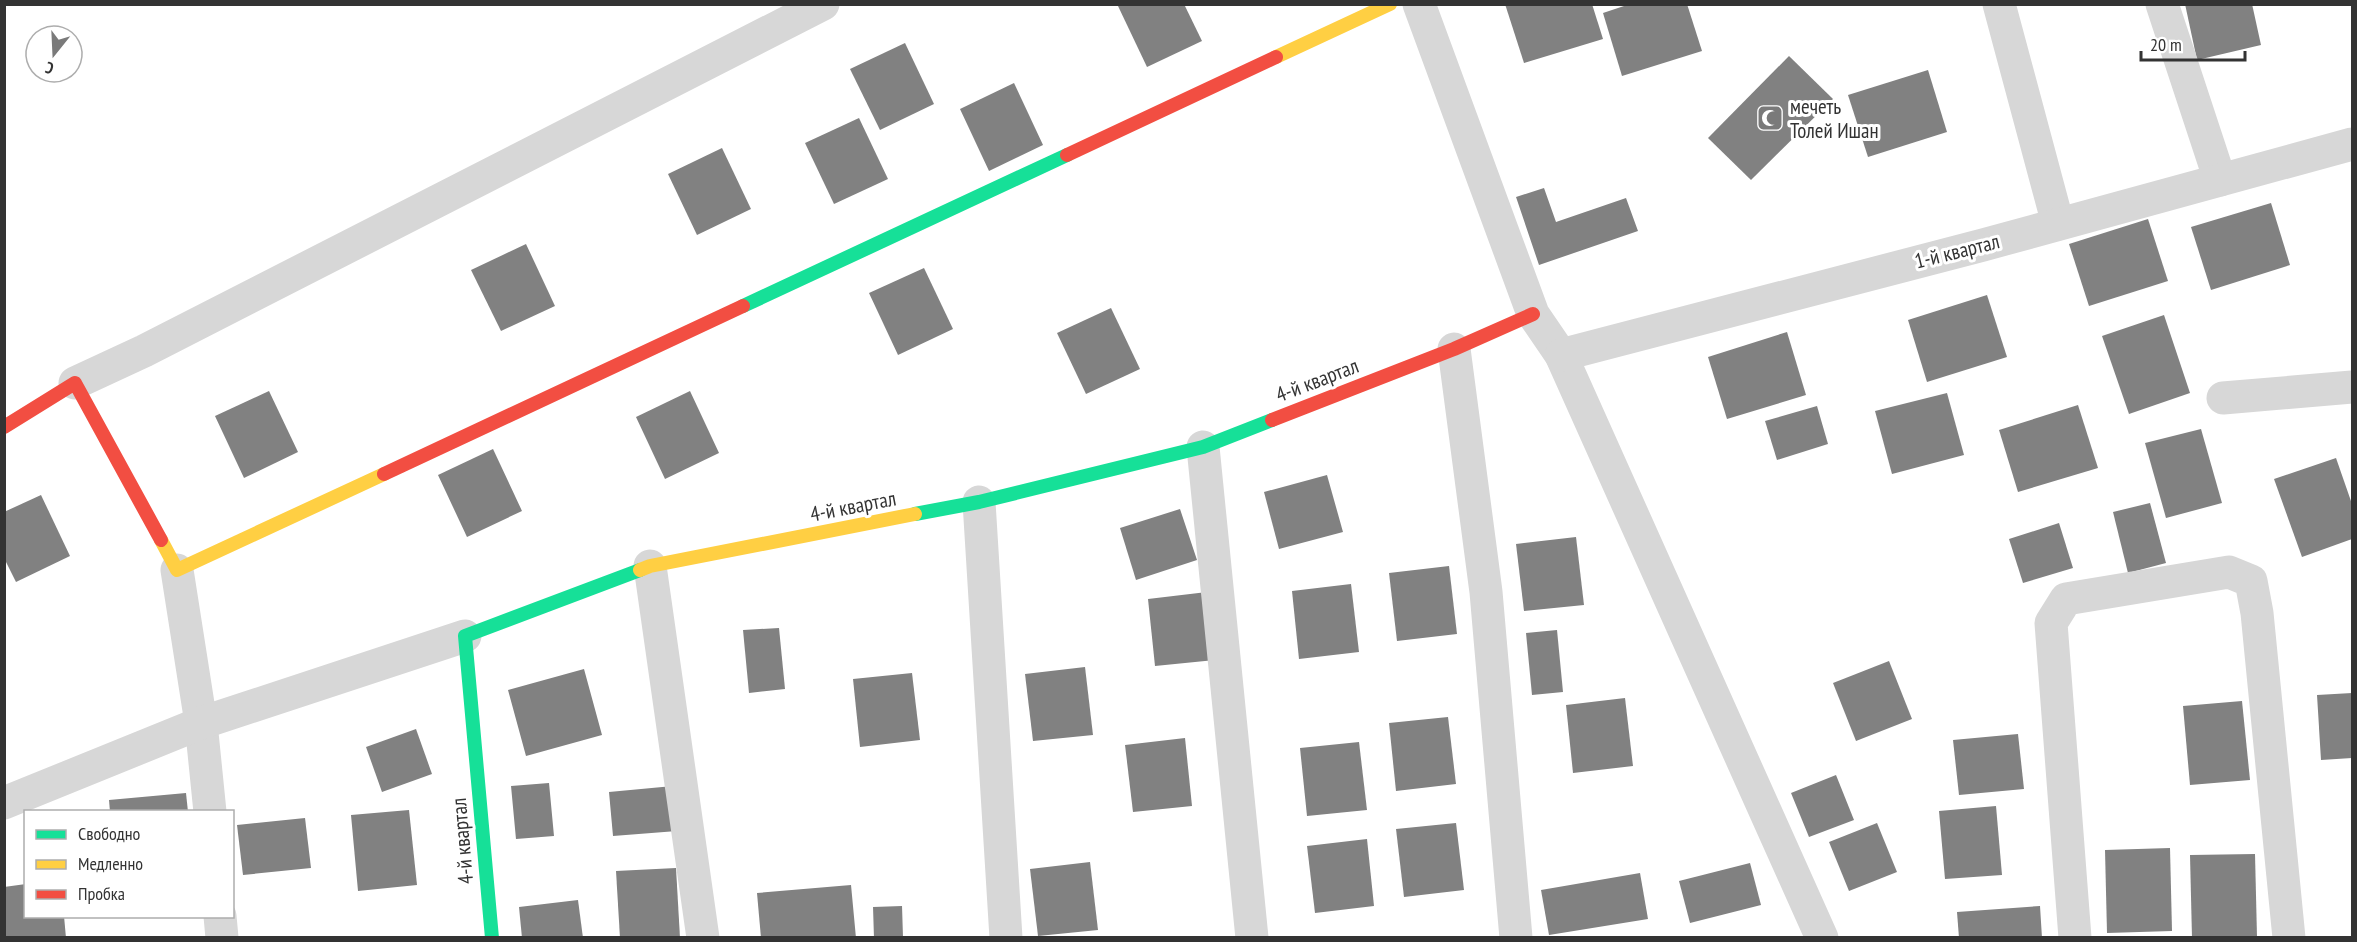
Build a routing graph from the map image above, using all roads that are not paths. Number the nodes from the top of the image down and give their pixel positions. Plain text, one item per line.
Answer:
1 (823, 4) edge
2 (1390, 4) edge
3 (1419, 4) edge
4 (1999, 4) edge
5 (2162, 4) edge
6 (2352, 144) edge
7 (2220, 180) junction
8 (2058, 224) junction
9 (1533, 314) junction
10 (1454, 349) junction
11 (1561, 355) junction
12 (75, 383) junction
13 (2352, 387) edge
14 (2223, 398) dead end
15 (4, 427) edge
16 (1203, 447) junction
17 (979, 502) junction
18 (650, 566) junction
19 (177, 570) junction
20 (465, 636) junction
21 (201, 723) junction
22 (4, 803) edge
23 (210, 810) edge
24 (220, 918) edge
25 (222, 938) edge
26 (492, 938) edge
27 (703, 938) edge
28 (1006, 938) edge
29 (1252, 938) edge
30 (1516, 938) edge
31 (1822, 938) edge
32 (2075, 938) edge
33 (2289, 938) edge

1 - 12 street
2 - 19 street
3 - 9 street
4 - 8 street
5 - 7 street
6 - 7 street, 1-й квартал
7 - 8 street, 1-й квартал
8 - 11 street, 1-й квартал
9 - 10 street, 4-й квартал
9 - 11 street
10 - 16 street, 4-й квартал
10 - 30 street
11 - 31 street
12 - 15 street
12 - 19 street
13 - 14 street
16 - 17 street, 4-й квартал
16 - 29 street
17 - 18 street, 4-й квартал
17 - 28 street
18 - 20 street, 4-й квартал
18 - 27 street
19 - 21 street
20 - 21 street
20 - 26 street, 4-й квартал
21 - 22 street
21 - 23 street
24 - 25 street
32 - 33 street

